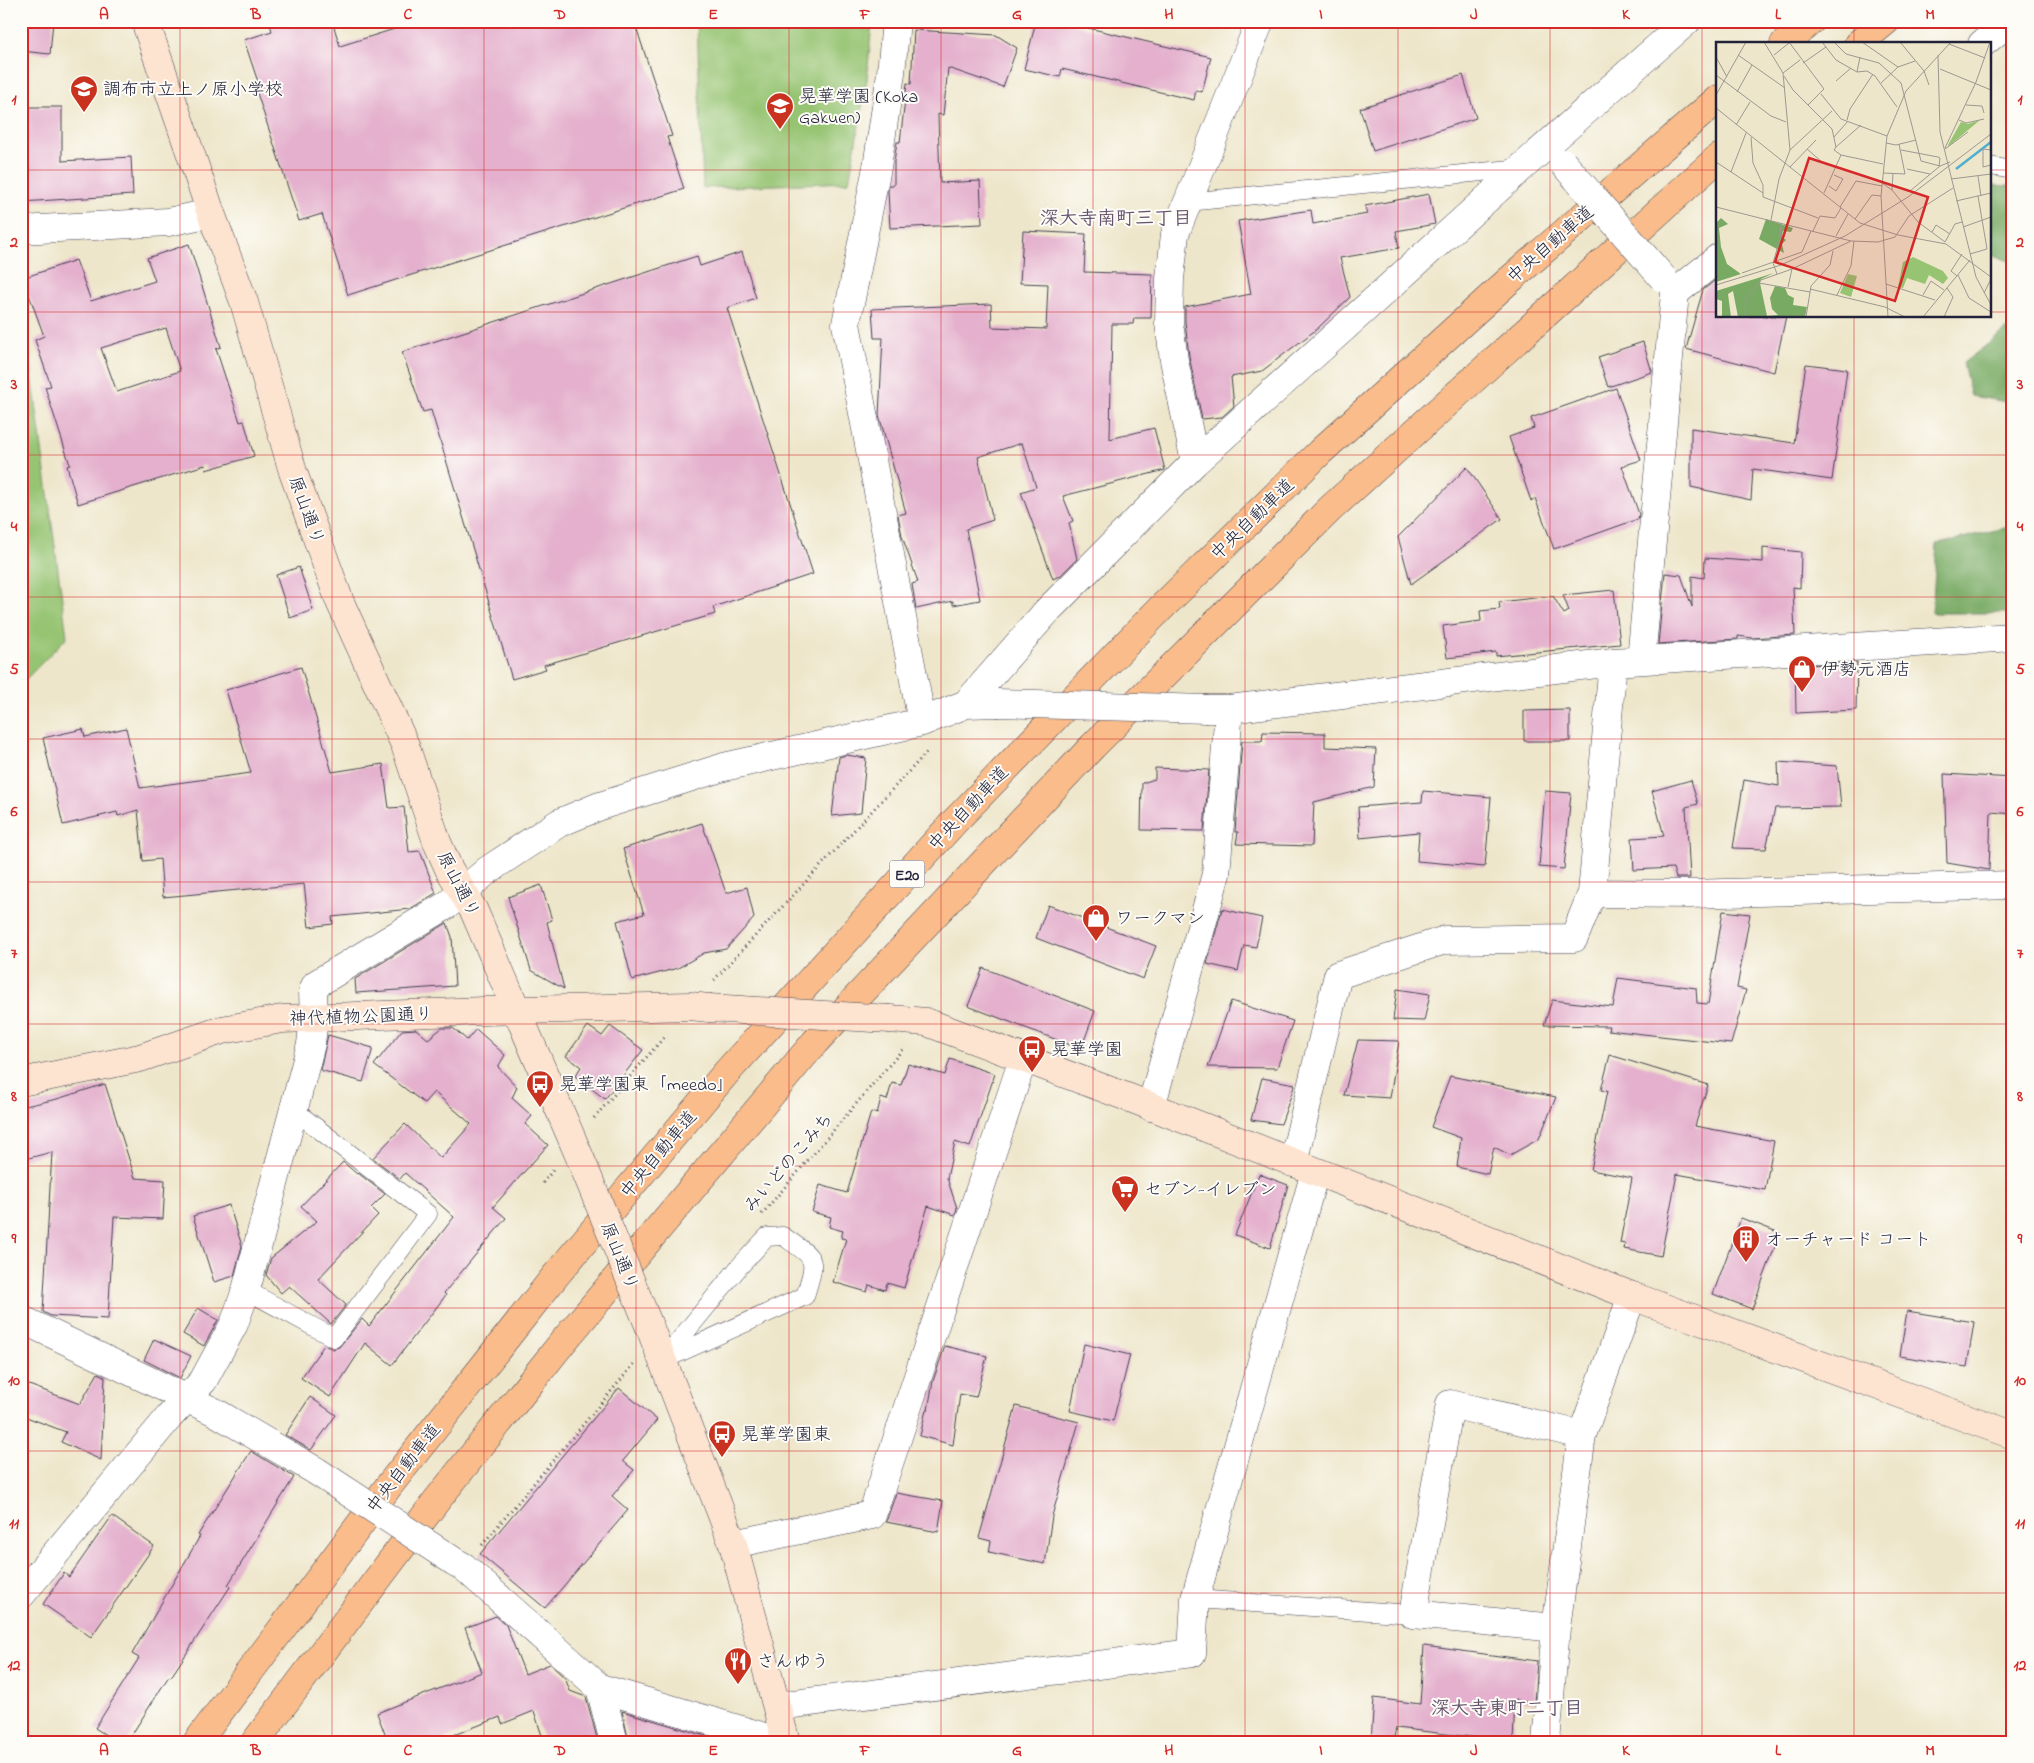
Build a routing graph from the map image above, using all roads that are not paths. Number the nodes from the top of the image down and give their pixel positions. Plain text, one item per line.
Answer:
1 (145, 21) edge
2 (896, 21) edge
3 (1260, 21) edge
4 (1686, 21) edge
5 (1811, 21) edge
6 (1886, 21) edge
7 (2010, 21) edge
8 (1786, 42) edge
9 (1860, 42) edge
10 (1984, 42) edge
11 (1716, 101) edge
12 (1556, 154) junction
13 (1716, 160) edge
14 (1992, 166) edge
15 (1521, 168) junction
16 (2013, 170) edge
17 (1188, 202) junction
18 (211, 213) junction
19 (21, 230) edge
20 (1716, 259) edge
21 (1668, 286) junction
22 (1195, 462) junction
23 (2013, 637) edge
24 (1641, 660) junction
25 (1613, 662) junction
26 (966, 704) junction
27 (1218, 709) junction
28 (922, 722) junction
29 (2013, 885) edge
30 (462, 893) junction
31 (1592, 893) junction
32 (518, 1011) junction
33 (314, 1018) junction
34 (1024, 1059) junction
35 (21, 1082) edge
36 (1151, 1107) junction
37 (295, 1110) junction
38 (1304, 1168) junction
39 (246, 1290) junction
40 (1632, 1296) junction
41 (21, 1319) edge
42 (651, 1359) junction
43 (188, 1399) junction
44 (1582, 1435) junction
45 (2013, 1435) edge
46 (733, 1544) junction
47 (23, 1591) edge
48 (1195, 1599) junction
49 (1413, 1614) junction
50 (1556, 1628) junction
51 (600, 1688) junction
52 (778, 1706) junction
53 (196, 1742) edge
54 (255, 1742) edge
55 (614, 1742) edge
56 (781, 1742) edge
57 (786, 1742) edge
58 (1546, 1742) edge

1 - 18 street, 原山通り
2 - 28 street
3 - 17 street
4 - 12 street
5 - 8 highway
6 - 9 highway
7 - 10 street
11 - 53 highway, 中央自動車道 / E20
12 - 15 street
12 - 21 street, bridge
13 - 54 highway
14 - 16 lane
15 - 17 lane
15 - 22 street
17 - 22 street
18 - 19 street
18 - 30 street, 原山通り
20 - 21 street
21 - 24 street
22 - 26 street
23 - 24 street
24 - 25 street
25 - 27 street
25 - 31 street
26 - 27 street, bridge
26 - 28 street
27 - 36 street
28 - 30 street
29 - 31 street
30 - 32 street, 原山通り
30 - 33 street
31 - 38 street
32 - 33 street, 神代植物公園通り
32 - 34 street, 神代植物公園通り, bridge
32 - 42 street, 原山通り, bridge
33 - 35 street, 神代植物公園通り
33 - 37 street
34 - 36 street, 神代植物公園通り
34 - 46 street
36 - 38 street, 神代植物公園通り
37 - 39 street
37 - 39 lane
38 - 40 street, 神代植物公園通り
38 - 48 street
39 - 43 street
40 - 44 street
40 - 45 street, 神代植物公園通り
41 - 43 street
42 - 42 lane
42 - 46 street, 原山通り
43 - 47 street
43 - 51 street, bridge
44 - 49 street
44 - 50 street
46 - 52 street, 原山通り
48 - 49 lane
48 - 52 street
49 - 50 street
50 - 58 street
51 - 55 street
51 - 56 street
52 - 57 street, 原山通り

